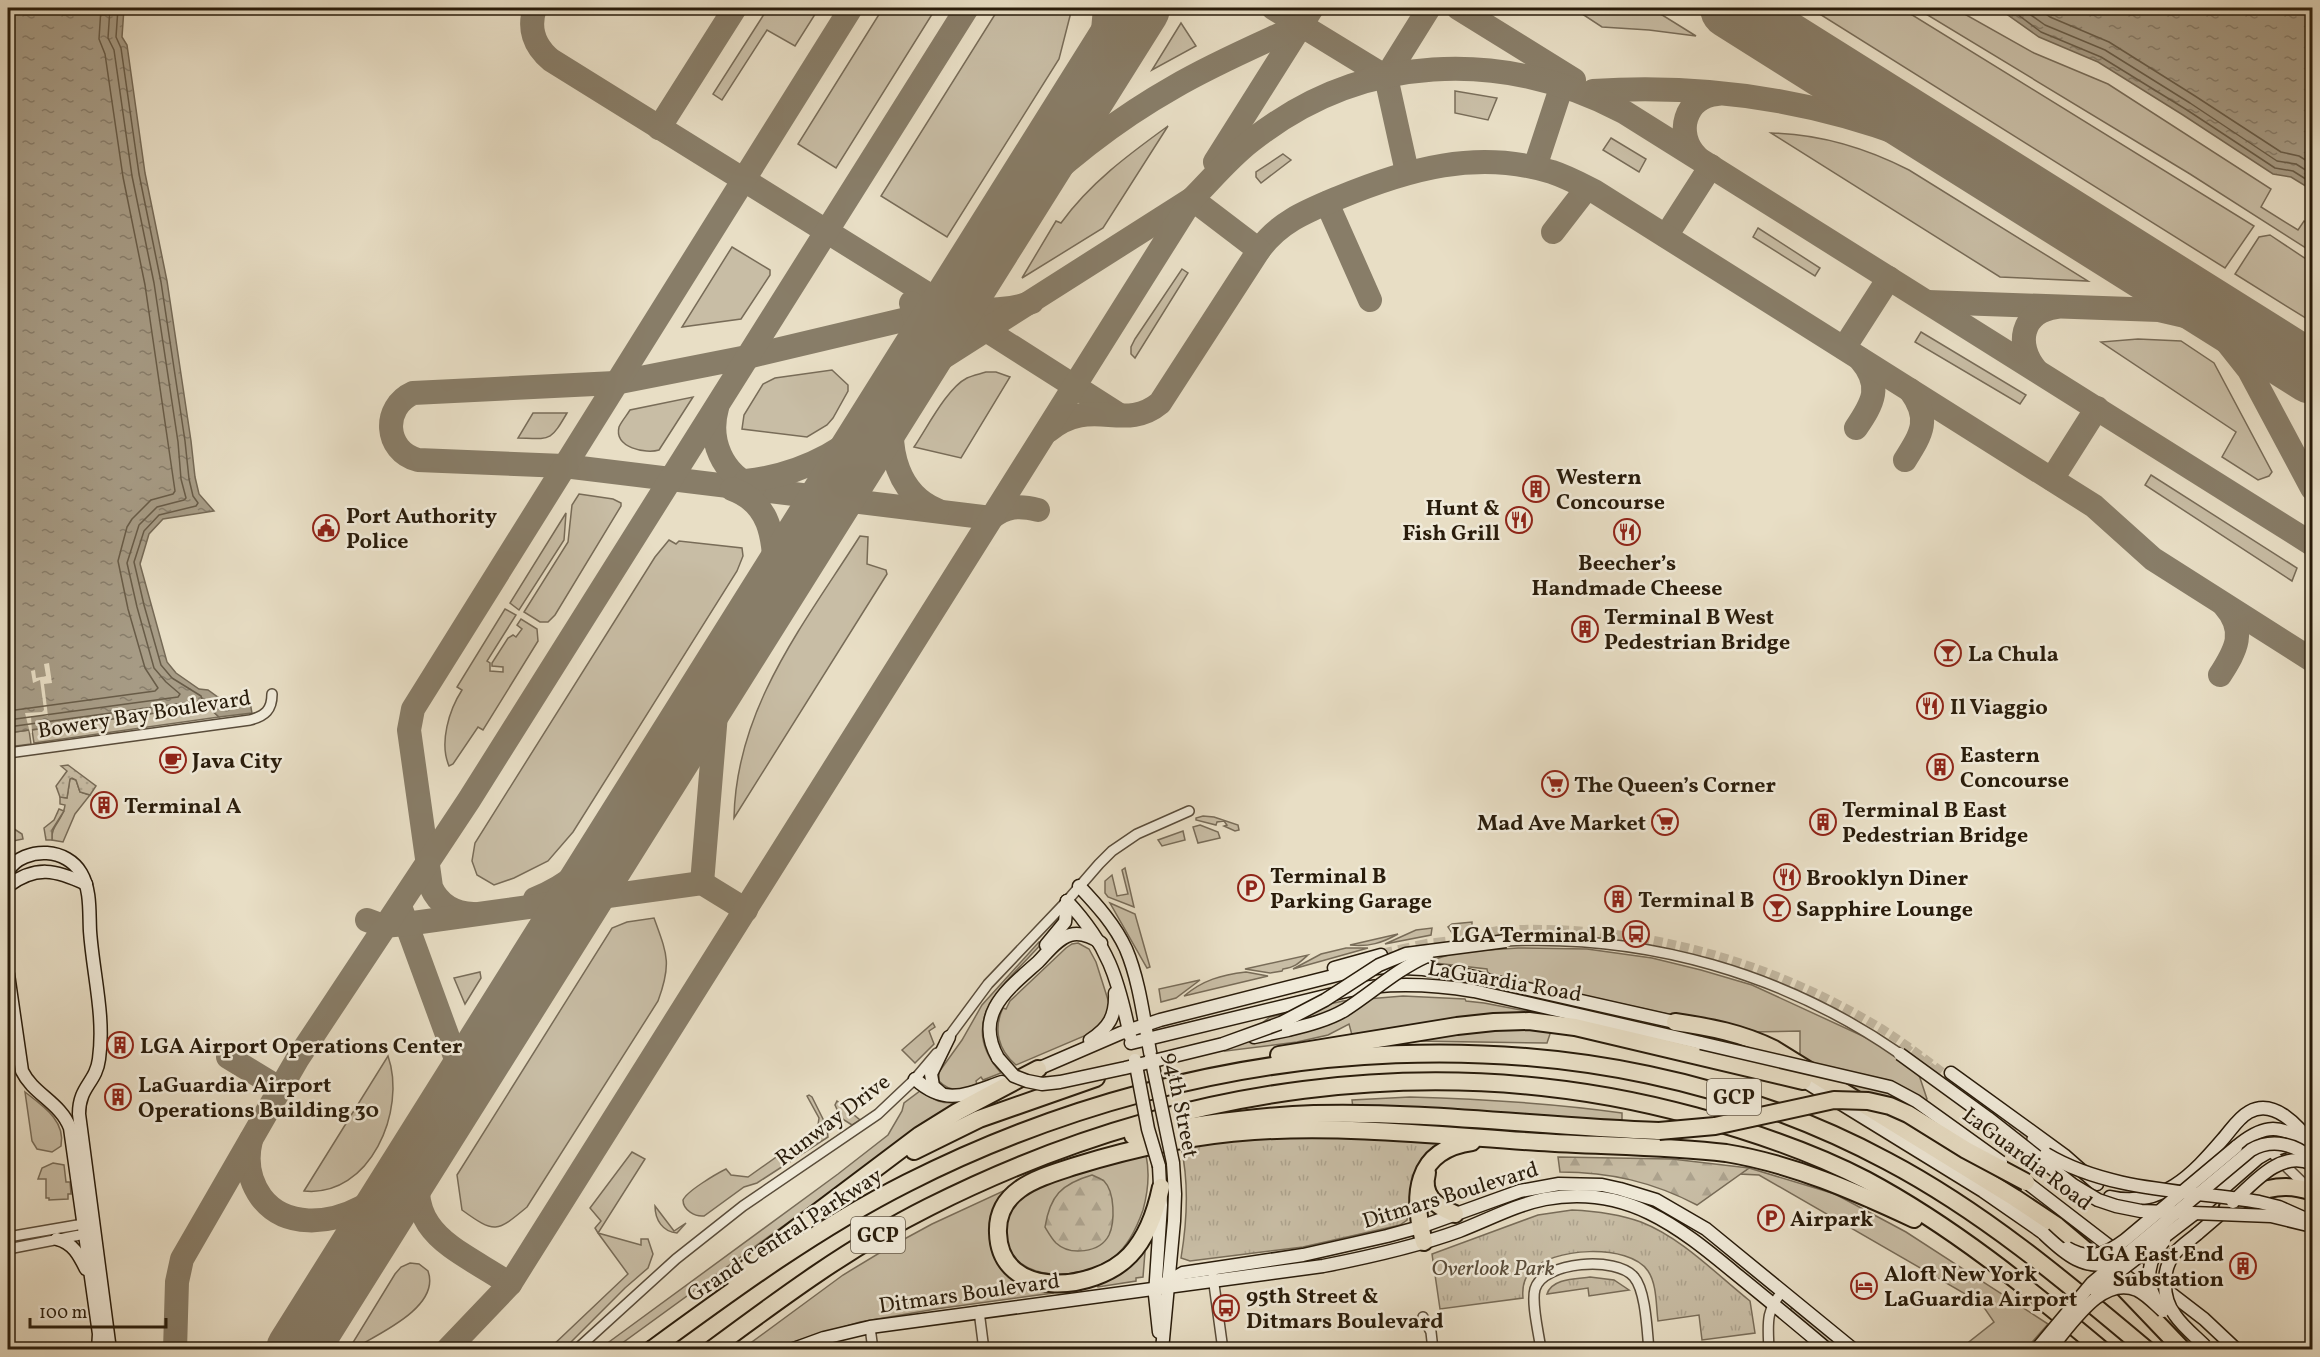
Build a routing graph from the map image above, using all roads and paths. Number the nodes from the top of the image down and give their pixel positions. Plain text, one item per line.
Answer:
1 (272, 694) dead end
2 (8, 753) edge
3 (1189, 811) dead end
4 (8, 871) edge
5 (86, 884) junction
6 (8, 886) edge
7 (1079, 886) junction
8 (1067, 901) junction
9 (1506, 941) joint
10 (1101, 943) junction
11 (1381, 955) tunnel mouth
12 (1427, 956) dead end
13 (1111, 965) junction
14 (8, 974) edge
15 (1020, 979) junction
16 (1295, 987) junction
17 (1675, 1022) junction
18 (1145, 1024) junction
19 (1129, 1030) junction
20 (949, 1037) junction
21 (1148, 1040) junction
22 (1131, 1043) junction
23 (1223, 1044) junction
24 (1072, 1054) junction
25 (1900, 1054) joint
26 (1130, 1064) junction
27 (1038, 1070) junction
28 (1951, 1073) tunnel mouth
29 (915, 1079) junction
30 (1803, 1081) junction
31 (952, 1096) junction
32 (1115, 1100) junction
33 (2251, 1134) junction
34 (2032, 1139) tunnel mouth
35 (1544, 1142) junction
36 (2313, 1146) edge
37 (1061, 1149) junction
38 (2270, 1151) junction
39 (2046, 1154) dead end
40 (2313, 1159) edge
41 (1431, 1163) junction
42 (2313, 1164) edge
43 (2026, 1182) junction
44 (2097, 1184) junction
45 (1161, 1187) junction
46 (2308, 1187) edge
47 (2110, 1197) joint
48 (2228, 1207) junction
49 (1455, 1214) junction
50 (2194, 1214) junction
51 (813, 1216) junction
52 (2313, 1224) edge
53 (89, 1228) junction
54 (2044, 1234) junction
55 (1422, 1235) junction
56 (8, 1237) edge
57 (57, 1239) junction
58 (8, 1249) edge
59 (1982, 1253) junction
60 (2117, 1262) junction
61 (1212, 1268) junction
62 (90, 1276) junction
63 (1214, 1282) junction
64 (1164, 1285) junction
65 (1783, 1291) junction
66 (1772, 1303) junction
67 (2070, 1310) junction
68 (979, 1311) junction
69 (2163, 1311) junction
70 (1423, 1317) dead end
71 (2204, 1319) junction
72 (691, 1321) junction
73 (870, 1327) junction
74 (2207, 1348) edge
75 (98, 1350) edge
76 (110, 1350) edge
77 (576, 1350) edge
78 (651, 1350) edge
79 (711, 1350) edge
80 (791, 1350) edge
81 (873, 1350) edge
82 (984, 1350) edge
83 (1162, 1350) edge
84 (1223, 1350) edge
85 (1433, 1350) edge
86 (1541, 1350) edge
87 (1649, 1350) edge
88 (1769, 1350) edge
89 (1828, 1350) edge
90 (1854, 1350) edge
91 (2036, 1350) edge
92 (2049, 1350) edge
93 (2102, 1350) edge
94 (2147, 1350) edge
95 (2184, 1350) edge
96 (2237, 1350) edge
97 (2244, 1350) edge

1 - 2 street, Bowery Bay Boulevard
3 - 7 street, Runway Drive
4 - 5 street
5 - 6 street
5 - 53 street
7 - 8 street, Runway Drive
7 - 18 street, 94th Street
8 - 10 street, 94th Street
8 - 15 street
8 - 20 street, Runway Drive
9 - 23 street, bridge
9 - 25 street
10 - 13 street, 94th Street
10 - 15 street
11 - 16 street
12 - 23 street, bridge
13 - 19 street, 94th Street
13 - 24 street
14 - 53 street
15 - 26 street, bridge
16 - 17 street, LaGuardia Road
16 - 18 street, LaGuardia Road
17 - 30 street, LaGuardia Road
17 - 95 highway
18 - 19 street, LaGuardia Road
18 - 21 street, 94th Street
19 - 22 street, 94th Street
19 - 24 street, LaGuardia Road
20 - 29 street, Runway Drive
20 - 31 street
21 - 22 street, LaGuardia Road
21 - 43 street, LaGuardia Road, bridge
21 - 64 street, 94th Street, bridge
22 - 26 street, 94th Street
23 - 26 street, bridge
24 - 27 street
25 - 52 street, bridge
26 - 45 street, 94th Street, bridge
26 - 51 highway, bridge
27 - 31 street
27 - 51 highway
28 - 44 street
29 - 31 street
29 - 77 street, Runway Drive
30 - 32 highway
30 - 54 street, LaGuardia Road
32 - 72 highway, Grand Central Parkway / GCP
32 - 94 highway, Grand Central Parkway / GCP
33 - 36 street
33 - 38 street
33 - 54 street, bridge
34 - 44 street
35 - 41 highway
35 - 45 highway
35 - 59 highway
36 - 38 street
36 - 47 street
37 - 43 highway, bridge
37 - 59 highway, GCP
37 - 79 highway, GCP
38 - 46 street
38 - 50 street
39 - 52 street, bridge
40 - 60 street, bridge
41 - 49 highway
41 - 55 highway
42 - 48 street, bridge
43 - 71 street, LaGuardia Road
44 - 47 street
45 - 64 street, 94th Street
46 - 48 highway, bridge
48 - 74 street, bridge
49 - 55 street, Ditmars Boulevard
49 - 65 street, Ditmars Boulevard
50 - 67 street, bridge
50 - 69 street, bridge
51 - 72 highway
53 - 56 street
53 - 57 street
53 - 62 street
53 - 76 street
54 - 60 street, bridge
55 - 61 street, Ditmars Boulevard
55 - 63 street, Ditmars Boulevard
55 - 66 street, Ditmars Boulevard
57 - 58 street
57 - 62 street
59 - 93 highway, GCP
60 - 67 street, bridge
61 - 63 street
61 - 64 street, Ditmars Boulevard
62 - 75 street
63 - 64 street, Ditmars Boulevard
63 - 84 street
64 - 68 street, Ditmars Boulevard
64 - 83 street, 94th Street
65 - 66 street
65 - 90 street, Ditmars Boulevard
66 - 88 street
66 - 89 street, Ditmars Boulevard
67 - 91 street, bridge
68 - 73 street, Ditmars Boulevard
68 - 82 street
69 - 74 street, bridge
69 - 92 street, bridge
70 - 85 street
71 - 96 street, LaGuardia Road
71 - 97 street
72 - 78 highway, Grand Central Parkway / GCP
73 - 80 street, Ditmars Boulevard
73 - 81 street
86 - 87 street

